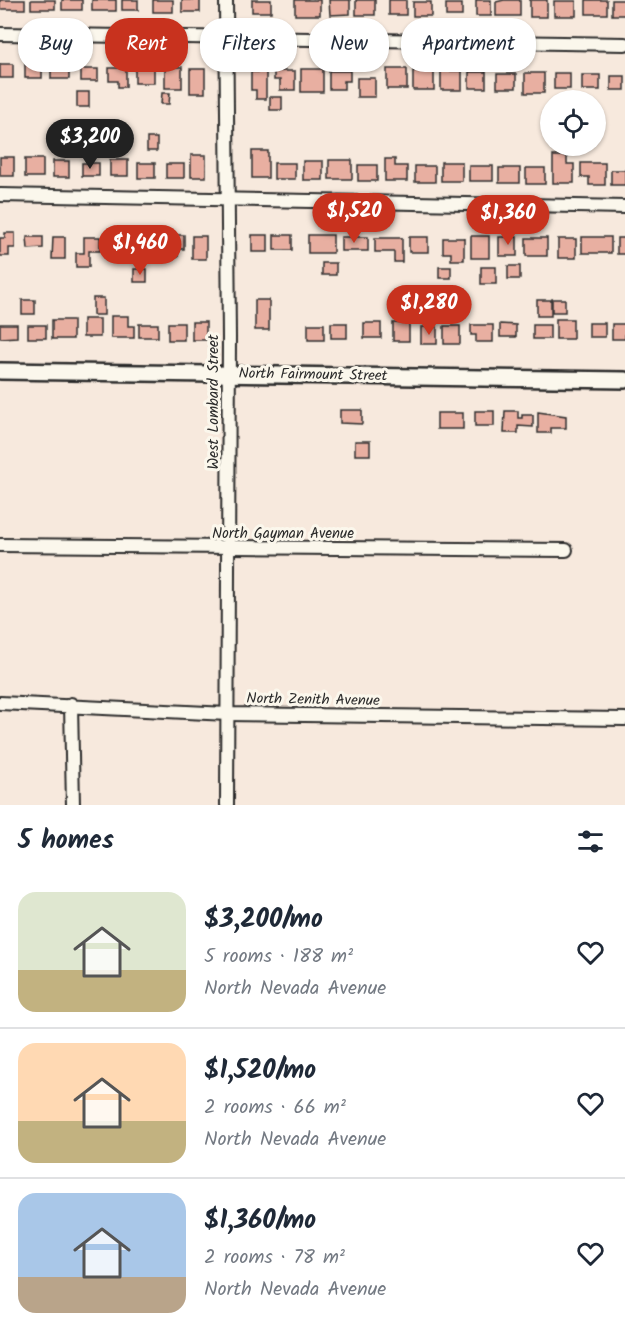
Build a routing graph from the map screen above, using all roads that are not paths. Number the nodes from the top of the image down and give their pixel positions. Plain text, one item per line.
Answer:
1 (226, 0) edge
2 (226, 18) edge
3 (0, 34) edge
4 (200, 38) edge
5 (297, 39) edge
6 (625, 44) edge
7 (226, 72) edge
8 (0, 195) edge
9 (228, 199) junction
10 (625, 207) edge
11 (0, 371) edge
12 (229, 373) junction
13 (625, 380) edge
14 (0, 545) edge
15 (228, 549) junction
16 (566, 550) dead end
17 (0, 703) edge
18 (71, 704) junction
19 (228, 714) junction
20 (625, 719) edge
21 (73, 805) edge
22 (227, 805) edge

1 - 2 street, West Lombard Street
3 - 4 street
5 - 6 street
7 - 9 street, West Lombard Street
8 - 9 street
9 - 10 street
9 - 12 street, West Lombard Street
11 - 12 street, North Fairmount Street
12 - 13 street, North Fairmount Street
12 - 15 street, West Lombard Street
14 - 15 street, North Gayman Avenue
15 - 16 street, North Gayman Avenue
15 - 19 street, West Lombard Street
17 - 18 street, North Zenith Avenue
18 - 19 street, North Zenith Avenue
18 - 21 street
19 - 20 street, North Zenith Avenue
19 - 22 street, West Lombard Street

